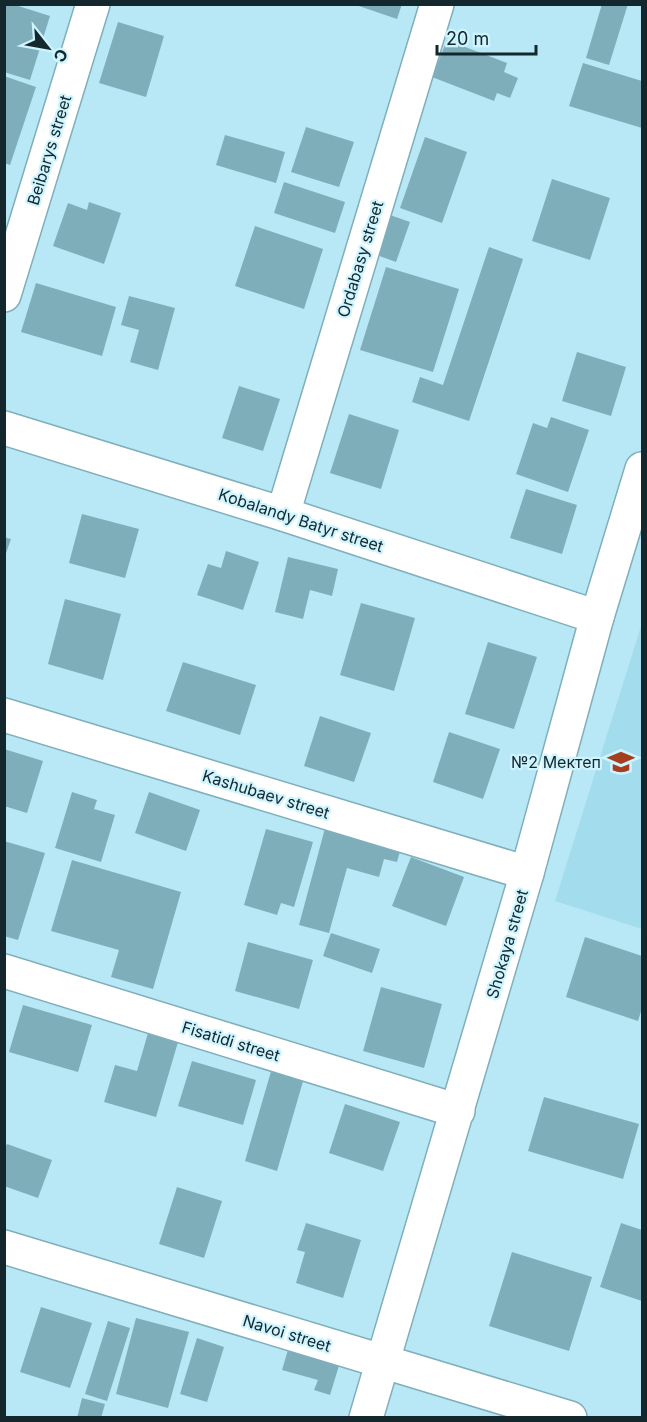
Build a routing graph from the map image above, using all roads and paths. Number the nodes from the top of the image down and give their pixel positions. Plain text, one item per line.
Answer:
1 (93, 4) edge
2 (437, 4) edge
3 (4, 294) edge
4 (4, 428) edge
5 (642, 468) edge
6 (283, 513) junction
7 (597, 617) junction
8 (4, 716) edge
9 (527, 873) junction
10 (4, 971) edge
11 (458, 1111) junction
12 (4, 1247) edge
13 (383, 1363) junction
14 (366, 1418) edge
15 (570, 1418) edge

1 - 3 street, Beibarys street
2 - 6 street, Ordabasy street
4 - 6 street, Kobalandy Batyr street
5 - 7 street, Shokaya street
6 - 7 street, Kobalandy Batyr street
7 - 9 street, Shokaya street
8 - 9 street, Kashubaev street
9 - 11 street, Shokaya street
10 - 11 street, Fisatidi street
11 - 13 street, Shokaya street
12 - 13 street, Navoi street
13 - 14 street, Shokaya street
13 - 15 street, Navoi street

